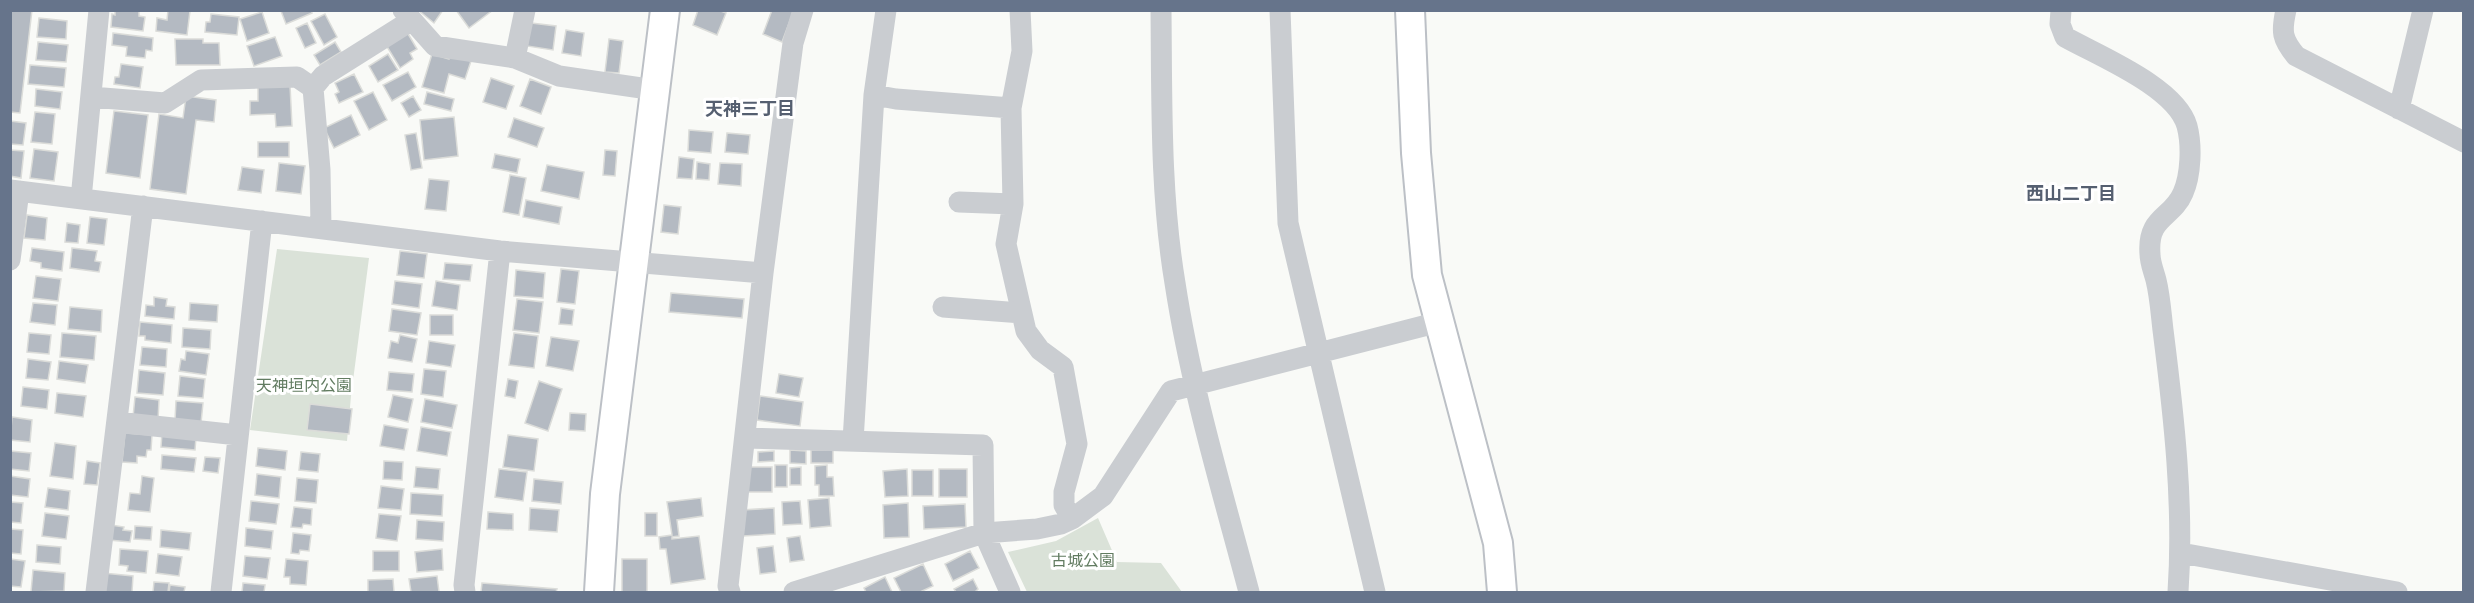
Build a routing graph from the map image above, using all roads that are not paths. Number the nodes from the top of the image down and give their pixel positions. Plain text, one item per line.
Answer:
1 (99, 10) edge
2 (525, 10) edge
3 (665, 10) edge
4 (803, 10) edge
5 (886, 10) edge
6 (1013, 10) edge
7 (1161, 10) edge
8 (1280, 10) edge
9 (1410, 10) edge
10 (2061, 10) edge
11 (2286, 10) edge
12 (2423, 10) edge
13 (1020, 11) edge
14 (407, 15) edge
15 (515, 58) junction
16 (313, 88) junction
17 (655, 90) junction
18 (874, 94) junction
19 (91, 97) junction
20 (1011, 108) junction
21 (2399, 109) junction
22 (2463, 142) edge
23 (15, 191) edge
24 (81, 199) junction
25 (959, 202) dead end
26 (1013, 204) junction
27 (143, 206) junction
28 (262, 221) junction
29 (321, 228) junction
30 (500, 250) junction
31 (10, 260) edge
32 (633, 262) junction
33 (763, 273) junction
34 (943, 307) dead end
35 (1022, 313) junction
36 (1439, 321) junction
37 (1320, 353) junction
38 (1194, 384) junction
39 (117, 422) junction
40 (238, 435) junction
41 (745, 438) junction
42 (853, 441) junction
43 (1072, 519) junction
44 (984, 533) junction
45 (2181, 553) junction
46 (96, 592) edge
47 (221, 592) edge
48 (465, 592) edge
49 (599, 592) edge
50 (730, 592) edge
51 (794, 592) edge
52 (1010, 592) edge
53 (1249, 592) edge
54 (1376, 592) edge
55 (1502, 592) edge
56 (2178, 592) edge
57 (2397, 592) edge

1 - 19 street
2 - 15 street
3 - 17 street
4 - 33 street
5 - 18 street
6 - 13 street
7 - 38 street
8 - 37 street
9 - 36 street
10 - 45 street
11 - 21 street
12 - 21 street
13 - 20 street
14 - 15 street
14 - 16 street
15 - 17 street
16 - 19 street
16 - 29 street
17 - 32 street
18 - 20 street
18 - 42 street
19 - 24 street
20 - 26 street
21 - 22 street
23 - 24 street
23 - 31 street
24 - 27 street
25 - 26 street
26 - 35 street
27 - 28 street
27 - 39 street
28 - 29 street
28 - 40 street
29 - 30 street
30 - 32 street
30 - 48 street
32 - 33 street
32 - 49 street
33 - 41 street
34 - 35 street
35 - 43 street
36 - 37 street
36 - 55 street
37 - 38 street
37 - 54 street
38 - 43 street
38 - 53 street
39 - 40 street
39 - 46 street
40 - 47 street
41 - 42 street
41 - 50 street
42 - 44 street
43 - 44 street
44 - 51 street
44 - 52 street
45 - 56 street
45 - 57 street

